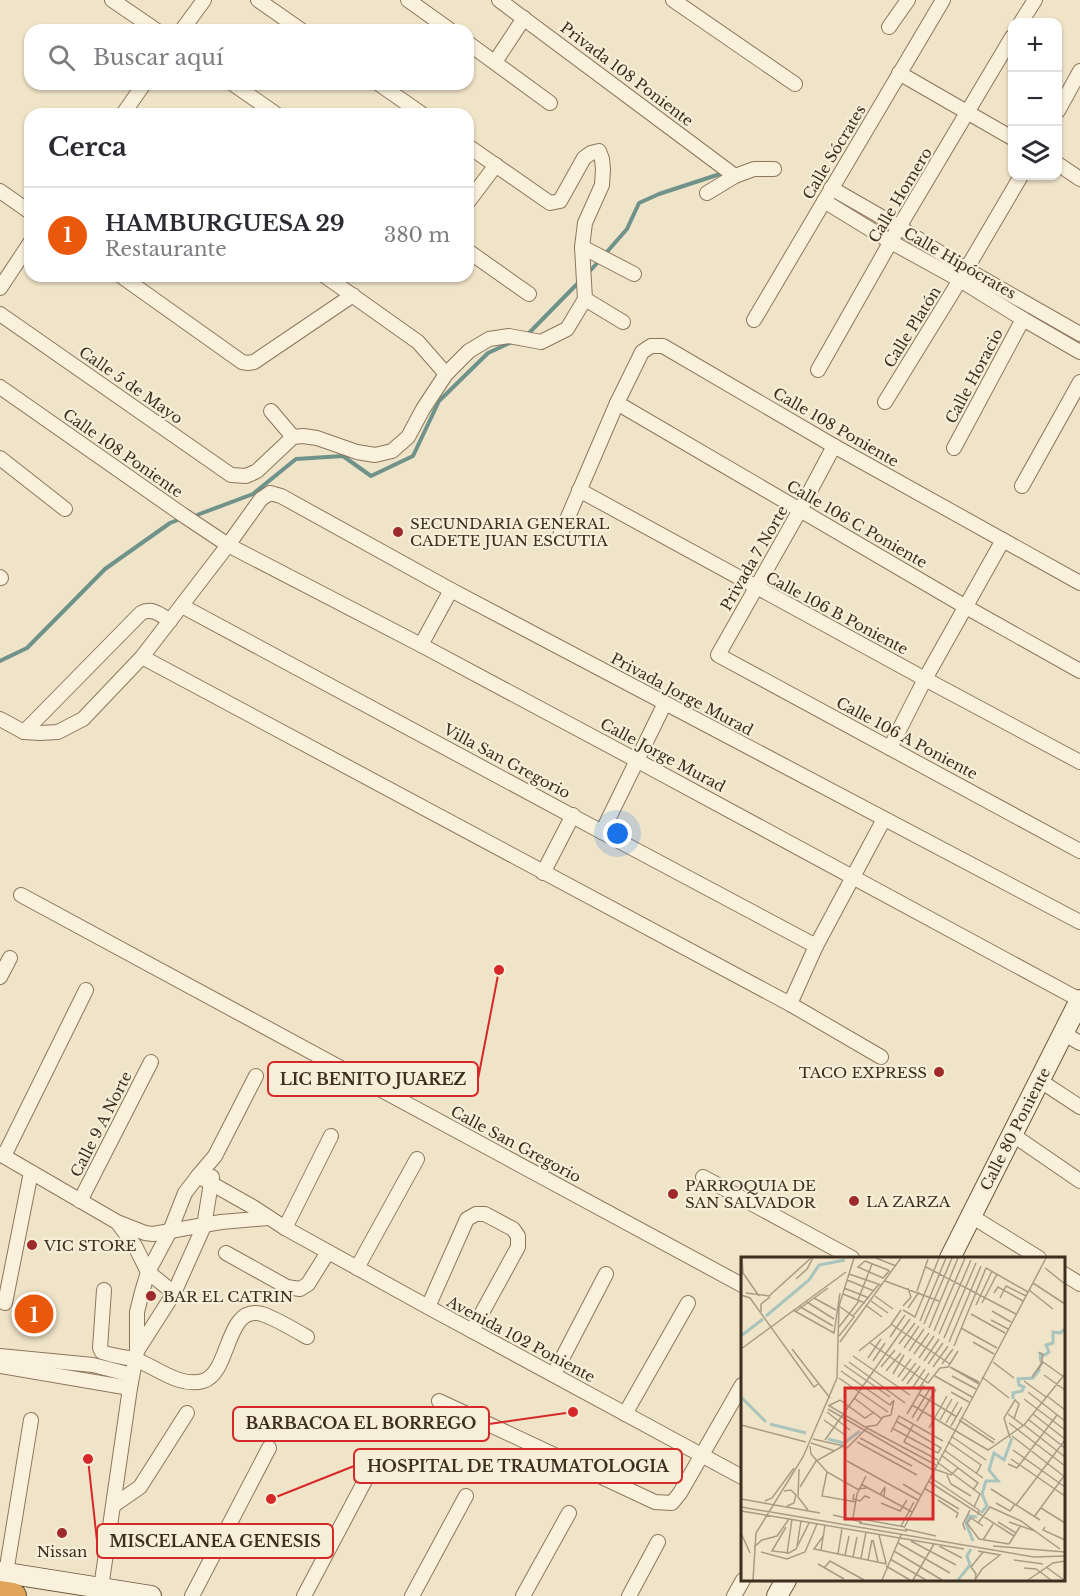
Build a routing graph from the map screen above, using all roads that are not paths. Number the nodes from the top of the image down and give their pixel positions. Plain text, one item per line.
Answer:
1 (112, 0) edge
2 (204, 0) edge
3 (258, 0) edge
4 (408, 0) edge
5 (499, 0) edge
6 (673, 0) edge
7 (908, 0) edge
8 (942, 0) edge
9 (1035, 0) edge
10 (524, 18) junction
11 (1024, 18) edge
12 (147, 24) edge
13 (186, 24) edge
14 (292, 24) edge
15 (442, 24) edge
16 (889, 27) dead end
17 (1008, 44) edge
18 (474, 47) edge
19 (495, 62) junction
20 (1080, 71) edge
21 (899, 74) junction
22 (795, 84) dead end
23 (140, 90) edge
24 (242, 90) edge
25 (388, 90) edge
26 (550, 104) dead end
27 (1062, 104) edge
28 (127, 108) edge
29 (267, 108) edge
30 (413, 108) edge
31 (968, 112) junction
32 (1008, 136) edge
33 (474, 150) edge
34 (496, 165) junction
35 (1062, 168) edge
36 (774, 169) dead end
37 (735, 176) junction
38 (1080, 179) edge
39 (1019, 180) edge
40 (831, 188) junction
41 (0, 191) edge
42 (707, 193) dead end
43 (474, 194) edge
44 (824, 201) junction
45 (24, 208) edge
46 (899, 227) junction
47 (891, 242) junction
48 (582, 247) junction
49 (24, 252) edge
50 (474, 254) edge
51 (634, 274) dead end
52 (963, 275) junction
53 (129, 282) edge
54 (334, 282) edge
55 (0, 288) edge
56 (529, 294) dead end
57 (353, 295) junction
58 (585, 299) junction
59 (0, 314) edge
60 (1023, 319) junction
61 (754, 320) dead end
62 (623, 322) dead end
63 (1080, 334) edge
64 (1080, 352) edge
65 (818, 370) dead end
66 (446, 374) junction
67 (1080, 382) edge
68 (0, 387) edge
69 (885, 402) dead end
70 (618, 403) junction
71 (271, 411) dead end
72 (293, 437) junction
73 (834, 446) junction
74 (954, 448) dead end
75 (0, 459) edge
76 (1022, 486) dead end
77 (579, 490) junction
78 (65, 509) dead end
79 (800, 510) junction
80 (559, 538) dead end
81 (1003, 540) junction
82 (228, 545) junction
83 (1080, 583) edge
84 (756, 588) junction
85 (451, 590) junction
86 (182, 606) junction
87 (966, 607) junction
88 (170, 621) junction
89 (421, 645) junction
90 (718, 655) joint
91 (142, 657) junction
92 (1080, 671) edge
93 (925, 679) junction
94 (665, 704) junction
95 (0, 719) edge
96 (24, 732) junction
97 (890, 748) junction
98 (638, 761) junction
99 (1080, 762) edge
100 (573, 815) junction
101 (884, 819) junction
102 (602, 832) junction
103 (1080, 851) edge
104 (543, 873) junction
105 (853, 876) junction
106 (21, 895) dead end
107 (1080, 922) edge
108 (816, 946) junction
109 (10, 958) dead end
110 (0, 977) edge
111 (86, 990) dead end
112 (1080, 1000) edge
113 (790, 1004) junction
114 (1072, 1038) edge
115 (881, 1057) dead end
116 (151, 1062) dead end
117 (256, 1076) dead end
118 (1039, 1080) junction
119 (1080, 1107) edge
120 (1012, 1135) junction
121 (331, 1136) dead end
122 (2, 1155) edge
123 (215, 1156) junction
124 (417, 1159) dead end
125 (32, 1172) junction
126 (198, 1176) junction
127 (703, 1177) dead end
128 (1080, 1181) edge
129 (212, 1183) junction
130 (80, 1200) junction
131 (971, 1216) junction
132 (268, 1218) junction
133 (117, 1222) junction
134 (204, 1226) junction
135 (285, 1228) junction
136 (170, 1231) junction
137 (328, 1252) junction
138 (226, 1253) dead end
139 (850, 1257) edge
140 (950, 1257) edge
141 (1037, 1257) edge
142 (357, 1268) junction
143 (148, 1272) junction
144 (606, 1274) dead end
145 (1065, 1275) edge
146 (741, 1284) edge
147 (1080, 1284) edge
148 (104, 1290) dead end
149 (174, 1293) junction
150 (4, 1303) dead end
151 (688, 1303) dead end
152 (428, 1307) junction
153 (472, 1331) junction
154 (307, 1336) dead end
155 (0, 1356) edge
156 (136, 1356) junction
157 (0, 1366) edge
158 (554, 1374) junction
159 (131, 1381) junction
160 (741, 1387) edge
161 (439, 1401) dead end
162 (187, 1413) dead end
163 (625, 1414) junction
164 (31, 1420) dead end
165 (270, 1448) dead end
166 (702, 1455) junction
167 (378, 1456) dead end
168 (741, 1475) edge
169 (466, 1496) dead end
170 (114, 1505) junction
171 (569, 1513) dead end
172 (658, 1542) dead end
173 (742, 1581) edge
174 (785, 1581) edge
175 (5, 1584) edge
176 (101, 1588) junction
177 (151, 1596) edge
178 (192, 1596) edge
179 (304, 1596) edge
180 (412, 1596) edge
181 (523, 1596) edge
182 (629, 1596) edge
183 (734, 1596) edge
184 (777, 1596) edge

1 - 12 street
2 - 13 street
3 - 14 street
4 - 15 street
5 - 10 street, Privada 108 Poniente
6 - 22 street
7 - 16 street
8 - 21 street, Calle Sócrates
9 - 11 street
10 - 19 street
10 - 37 street, Privada 108 Poniente
17 - 31 street, Calle Homero
18 - 19 street
19 - 26 street
20 - 27 street
21 - 31 street
21 - 40 street, Calle Sócrates
23 - 28 street
24 - 29 street
25 - 30 street
31 - 32 street
31 - 46 street, Calle Homero
33 - 34 street
34 - 43 street
34 - 48 street
35 - 38 street
36 - 37 street
37 - 42 street
39 - 52 street, Calle Platón
40 - 44 street, Calle Sócrates
40 - 46 street, Calle Hipócrates
41 - 45 street
44 - 47 street, Calle Hipócrates
44 - 61 street, Calle Sócrates
46 - 47 street, Calle Homero
46 - 52 street, Calle Hipócrates
47 - 52 street, Calle Hipócrates
47 - 65 street, Calle Homero
48 - 51 street
48 - 58 street
49 - 55 street
50 - 56 street
52 - 60 street, Calle Hipócrates
52 - 63 street, Calle Hipócrates
52 - 69 street, Calle Platón
53 - 57 street
54 - 57 street
57 - 66 street
58 - 62 street
58 - 66 street
59 - 72 street, Calle 5 de Mayo
60 - 64 street, Calle Hipócrates
60 - 74 street, Calle Horacio
66 - 72 street
67 - 76 street
68 - 82 street, Calle 108 Poniente
70 - 73 street, Calle 108 Poniente
70 - 77 street
70 - 79 street, Calle 106 C Poniente
71 - 72 street
73 - 79 street, Privada 7 Norte
73 - 81 street, Calle 108 Poniente
75 - 78 street
77 - 80 street
77 - 84 street, Calle 106 B Poniente
79 - 84 street, Privada 7 Norte
79 - 87 street, Calle 106 C Poniente
81 - 83 street, Calle 108 Poniente
81 - 87 street
82 - 85 street, Privada Jorge Murad
82 - 86 street
82 - 89 street, Calle Jorge Murad
84 - 90 street, Privada 7 Norte
84 - 93 street, Calle 106 B Poniente
85 - 89 street
85 - 94 street, Privada Jorge Murad
86 - 88 street
86 - 100 street, Villa San Gregorio
87 - 92 street, Calle 106 C Poniente
87 - 93 street
88 - 91 street
88 - 96 street
89 - 98 street, Calle Jorge Murad
90 - 97 street, Calle 106 A Poniente
91 - 96 street
91 - 104 street
93 - 97 street
93 - 99 street, Calle 106 B Poniente
94 - 98 street
94 - 101 street, Privada Jorge Murad
95 - 96 street
97 - 103 street, Calle 106 A Poniente
98 - 102 street
98 - 105 street, Calle Jorge Murad
100 - 102 street, Villa San Gregorio
100 - 104 street
101 - 105 street
101 - 107 street, Privada Jorge Murad
102 - 108 street, Villa San Gregorio
104 - 113 street
105 - 108 street
105 - 112 street, Calle Jorge Murad
106 - 146 street, Calle San Gregorio
108 - 113 street
109 - 110 street
111 - 122 street
112 - 114 street, Calle 80 Poniente
113 - 115 street
114 - 118 street, Calle 80 Poniente
116 - 130 street, Calle 9 A Norte
117 - 123 street
118 - 119 street
118 - 120 street, Calle 80 Poniente
120 - 128 street
120 - 131 street, Calle 80 Poniente
121 - 135 street
122 - 125 street
123 - 126 street
123 - 129 street
124 - 142 street
125 - 130 street
125 - 150 street
126 - 129 street, Avenida 102 Poniente
126 - 136 street
127 - 139 street
129 - 132 street, Avenida 102 Poniente
129 - 134 street
130 - 133 street
131 - 140 street, Calle 80 Poniente
131 - 141 street
132 - 134 street
132 - 135 street, Avenida 102 Poniente
133 - 136 street
133 - 143 street
134 - 136 street
134 - 149 street
135 - 137 street, Avenida 102 Poniente
136 - 143 street
137 - 138 street
137 - 142 street, Avenida 102 Poniente
142 - 152 street, Avenida 102 Poniente
143 - 149 street
143 - 156 street
144 - 158 street
145 - 147 street
148 - 156 street
149 - 156 street
151 - 163 street
152 - 153 street, Avenida 102 Poniente
152 - 153 street
153 - 158 street, Avenida 102 Poniente
154 - 156 street
155 - 159 street
156 - 159 street
157 - 159 street
158 - 163 street, Avenida 102 Poniente
159 - 170 street
160 - 166 street
161 - 166 street
162 - 170 street
163 - 166 street, Avenida 102 Poniente
164 - 175 street
165 - 178 street
166 - 168 street, Avenida 102 Poniente
167 - 179 street
169 - 180 street
170 - 176 street
171 - 181 street
172 - 182 street
173 - 183 street
174 - 184 street
175 - 176 street
176 - 177 street

